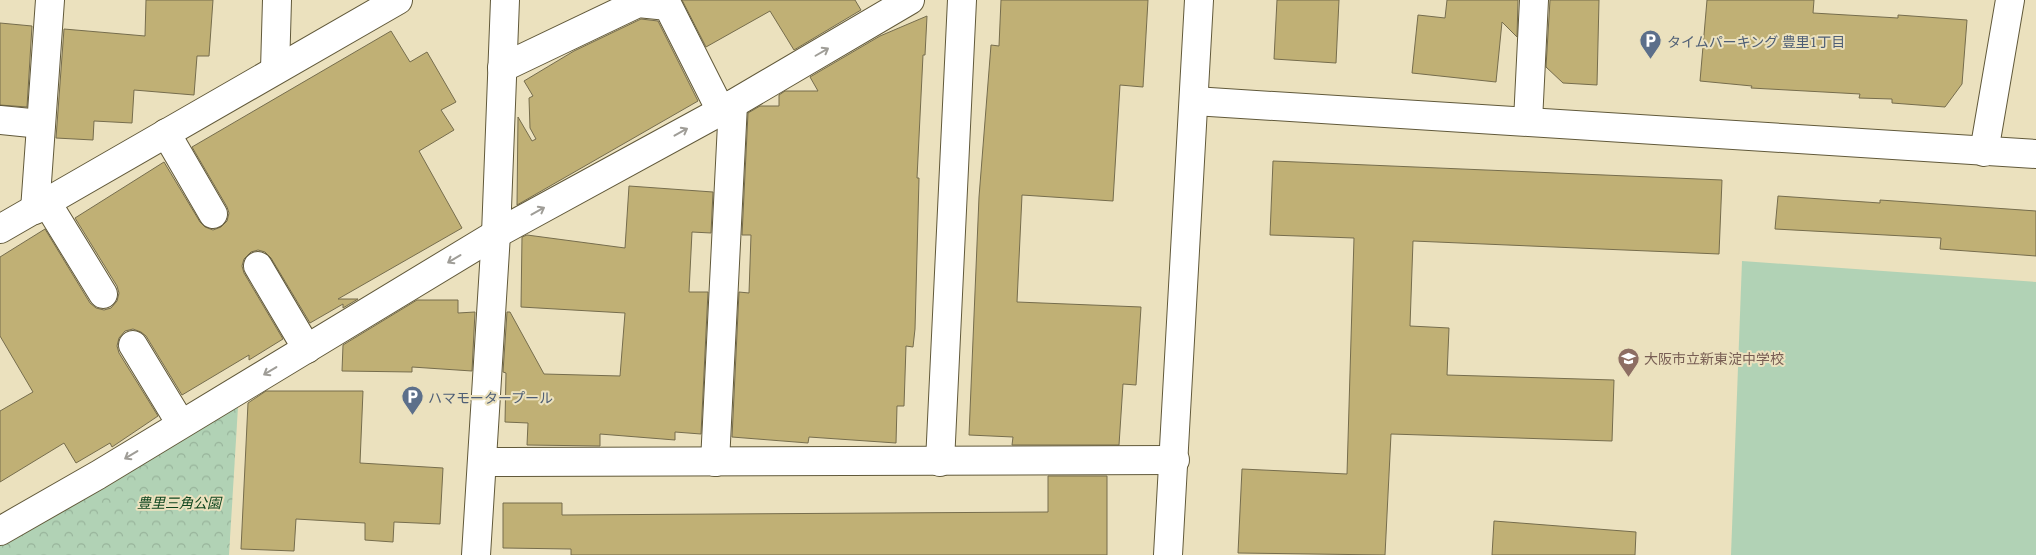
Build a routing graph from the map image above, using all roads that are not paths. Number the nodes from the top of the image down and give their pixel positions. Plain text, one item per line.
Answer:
1 (50, 0) edge
2 (277, 0) edge
3 (398, 0) edge
4 (505, 0) edge
5 (910, 0) edge
6 (962, 0) edge
7 (1199, 0) edge
8 (1534, 0) edge
9 (2010, 0) edge
10 (502, 68) junction
11 (275, 70) junction
12 (1194, 101) junction
13 (727, 107) junction
14 (0, 120) edge
15 (1528, 120) junction
16 (41, 124) junction
17 (166, 133) junction
18 (1984, 152) junction
19 (2036, 154) edge
20 (41, 206) junction
21 (213, 214) dead end
22 (0, 229) edge
23 (496, 234) junction
24 (258, 266) dead end
25 (103, 294) dead end
26 (132, 345) dead end
27 (307, 349) junction
28 (181, 424) junction
29 (1175, 460) junction
30 (483, 462) junction
31 (715, 462) junction
32 (940, 462) junction
33 (0, 531) edge
34 (476, 555) edge
35 (1168, 555) edge

1 - 16 street
2 - 11 street
3 - 11 street
4 - 10 street
13 -> 5 street
6 - 32 street
7 - 12 street
8 - 15 street
9 - 18 street
10 - 13 street
10 - 23 street
11 - 17 street
12 - 15 street
12 - 29 street
23 -> 13 street
13 - 31 street
14 - 16 street
15 - 18 street
16 - 20 street
17 - 20 street
17 - 21 street
18 - 19 street
20 - 22 street
20 - 25 street
23 -> 27 street
23 - 30 street
24 - 27 street
26 - 28 street
27 -> 28 street
28 -> 33 street
29 - 32 street
29 - 35 street
30 - 31 street
30 - 34 street
31 - 32 street

